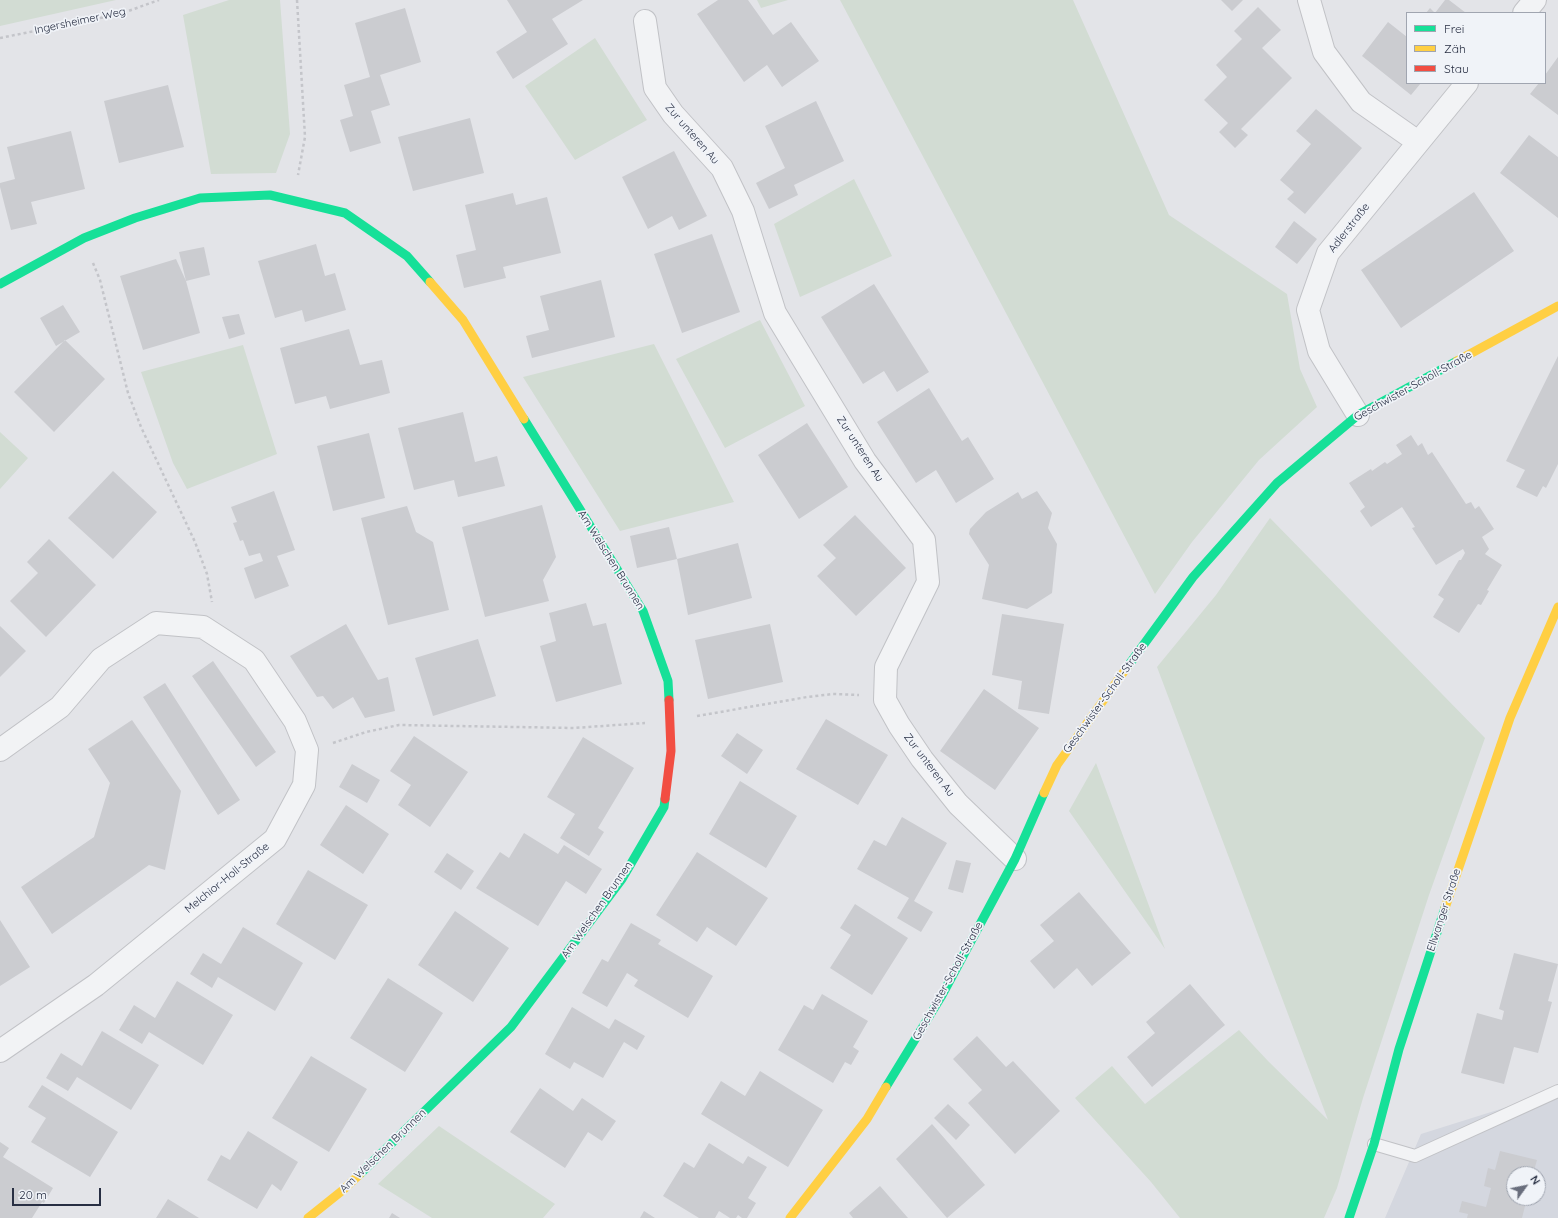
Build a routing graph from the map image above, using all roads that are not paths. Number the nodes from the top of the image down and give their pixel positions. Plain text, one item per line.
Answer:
1 (1309, 0) edge
2 (1535, 0) edge
3 (1525, 12) edge
4 (645, 21) dead end
5 (1466, 84) edge
6 (1418, 142) junction
7 (0, 284) edge
8 (1558, 306) edge
9 (1358, 415) junction
10 (1558, 608) edge
11 (1555, 623) edge
12 (0, 750) edge
13 (1014, 859) junction
14 (0, 1051) edge
15 (1558, 1091) edge
16 (1374, 1144) junction
17 (308, 1218) edge
18 (790, 1218) edge
19 (1349, 1218) edge

1 - 6 street
2 - 3 street
4 - 13 street, Zur unteren Au
5 - 6 street, Adlerstraße
6 - 9 street, Adlerstraße
7 - 17 street, Am Welschen Brunnen
8 - 9 street, Geschwister-Scholl-Straße
9 - 13 street, Geschwister-Scholl-Straße
10 - 11 street, Ellwanger Straße
11 - 16 street, Ellwanger Straße
12 - 14 street, Melchior-Holl-Straße
13 - 18 street, Geschwister-Scholl-Straße
15 - 16 lane
16 - 19 street, Ellwanger Straße

